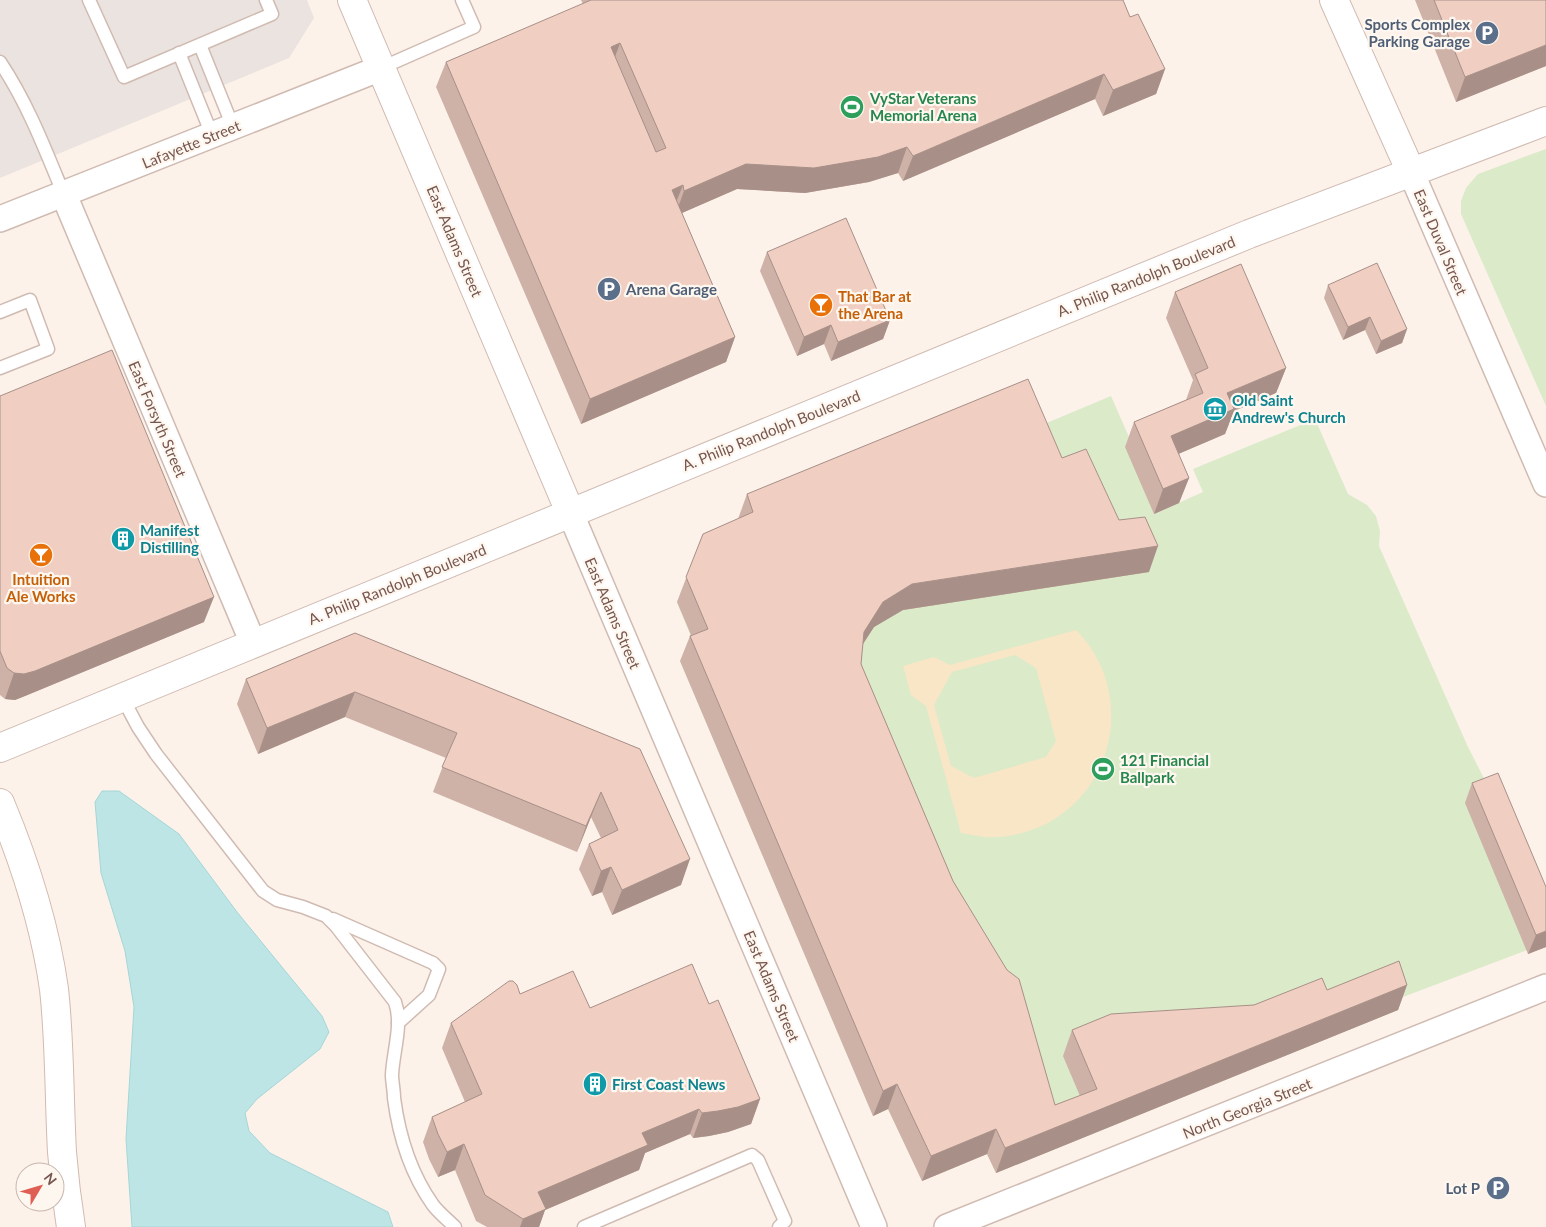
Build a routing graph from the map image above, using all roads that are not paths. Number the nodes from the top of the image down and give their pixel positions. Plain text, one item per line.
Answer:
1 (89, 0) edge
2 (266, 0) edge
3 (352, 0) edge
4 (462, 0) edge
5 (1334, 0) edge
6 (200, 44) junction
7 (179, 54) junction
8 (0, 62) edge
9 (381, 68) junction
10 (1546, 121) edge
11 (222, 131) junction
12 (1411, 172) junction
13 (64, 195) junction
14 (0, 219) edge
15 (0, 312) edge
16 (0, 368) edge
17 (1546, 484) edge
18 (570, 512) junction
19 (253, 643) junction
20 (122, 697) junction
21 (0, 748) edge
22 (0, 803) edge
23 (326, 916) junction
24 (1546, 987) edge
25 (398, 1024) junction
26 (71, 1227) edge
27 (455, 1227) edge
28 (584, 1227) edge
29 (779, 1227) edge
30 (874, 1227) edge
31 (947, 1227) edge

1 - 7 lane
2 - 6 lane
3 - 9 street, East Adams Street
4 - 9 lane
5 - 12 street, East Duval Street
6 - 7 lane
6 - 11 lane
7 - 11 lane
8 - 13 lane
9 - 11 street, Lafayette Street
9 - 18 street, East Adams Street
10 - 12 street, A. Philip Randolph Boulevard
11 - 13 street, Lafayette Street
12 - 17 street, East Duval Street
12 - 18 street, A. Philip Randolph Boulevard
13 - 14 street, Lafayette Street
13 - 19 street, East Forsyth Street
15 - 16 lane
18 - 19 street, A. Philip Randolph Boulevard
18 - 30 street, East Adams Street
19 - 20 street, A. Philip Randolph Boulevard
20 - 21 street, A. Philip Randolph Boulevard
20 - 23 lane
22 - 26 street
23 - 25 lane
23 - 25 lane
24 - 31 street, North Georgia Street
25 - 27 lane
28 - 29 lane

